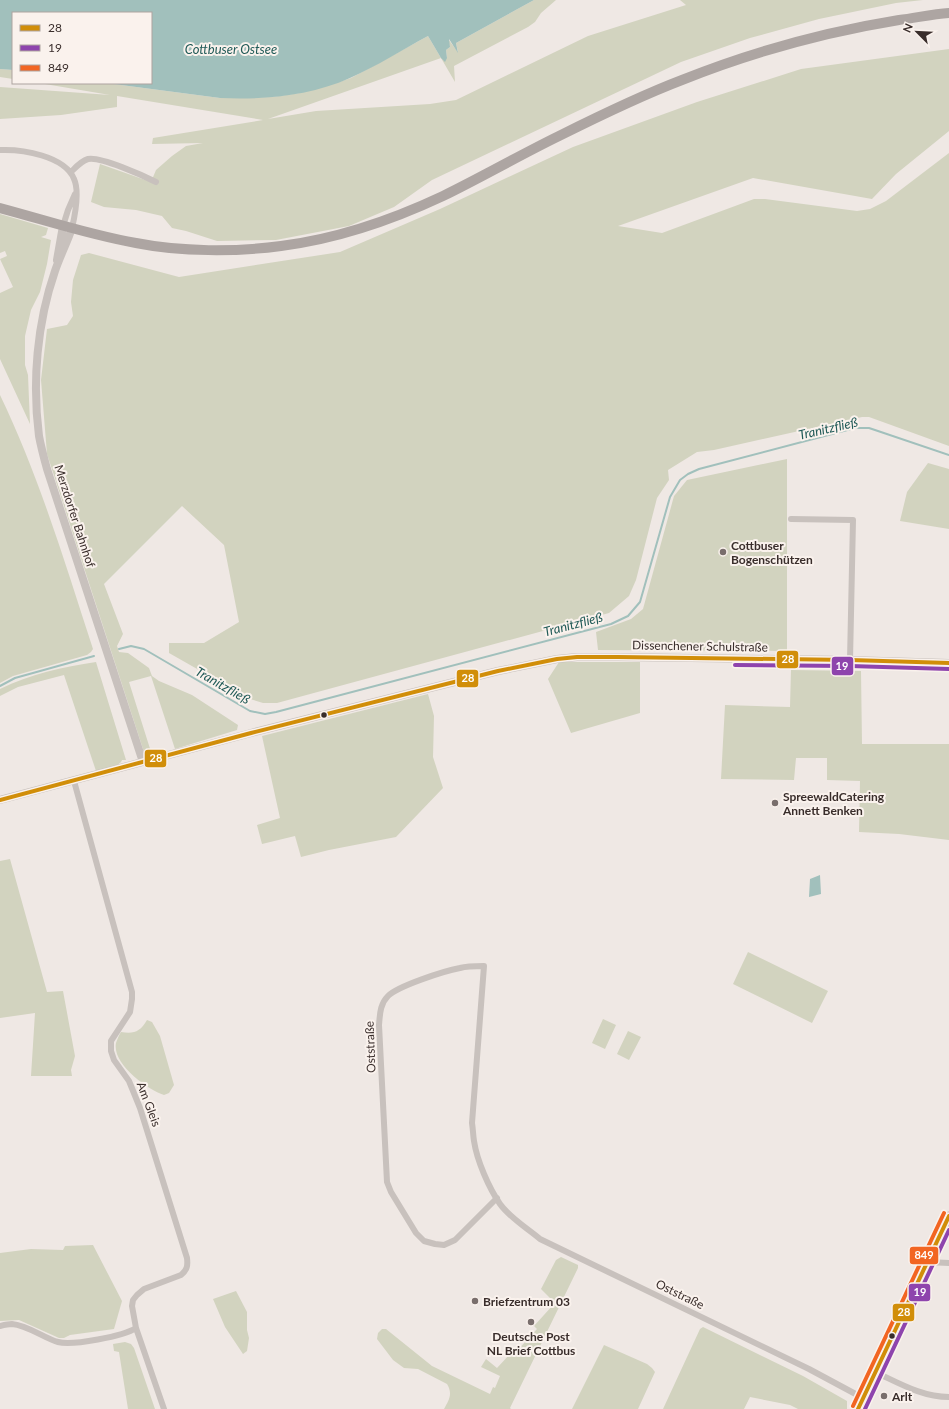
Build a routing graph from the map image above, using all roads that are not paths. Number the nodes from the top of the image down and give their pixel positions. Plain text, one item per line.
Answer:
1 (949, 13) edge
2 (0, 150) edge
3 (71, 172) junction
4 (156, 182) dead end
5 (76, 191) junction
6 (0, 208) edge
7 (68, 227) junction
8 (791, 519) dead end
9 (850, 660) junction
10 (949, 663) edge
11 (142, 762) junction
12 (74, 781) junction
13 (0, 800) edge
14 (497, 1198) junction
15 (949, 1216) edge
16 (927, 1262) junction
17 (949, 1264) edge
18 (0, 1326) edge
19 (136, 1328) junction
20 (875, 1372) junction
21 (949, 1397) edge
22 (863, 1398) junction
23 (164, 1409) edge
24 (858, 1409) edge

1 - 7 main road
2 - 3 street
3 - 4 street
3 - 5 street
5 - 7 street
5 - 7 street
6 - 7 main road
7 - 11 street, Merzdorfer Bahnhof
8 - 9 street
9 - 10 street, Dissenchener Schulstraße
9 - 11 street, Dissenchener Schulstraße
11 - 12 street, Dissenchener Schulstraße
12 - 13 street, Dissenchener Schulstraße
12 - 19 street, Am Gleis
14 - 14 street, Oststraße
14 - 22 street, Oststraße
15 - 16 main road
16 - 17 street
16 - 20 main road
18 - 19 street
19 - 23 street, Am Gleis
20 - 21 street
20 - 22 main road
22 - 24 main road

